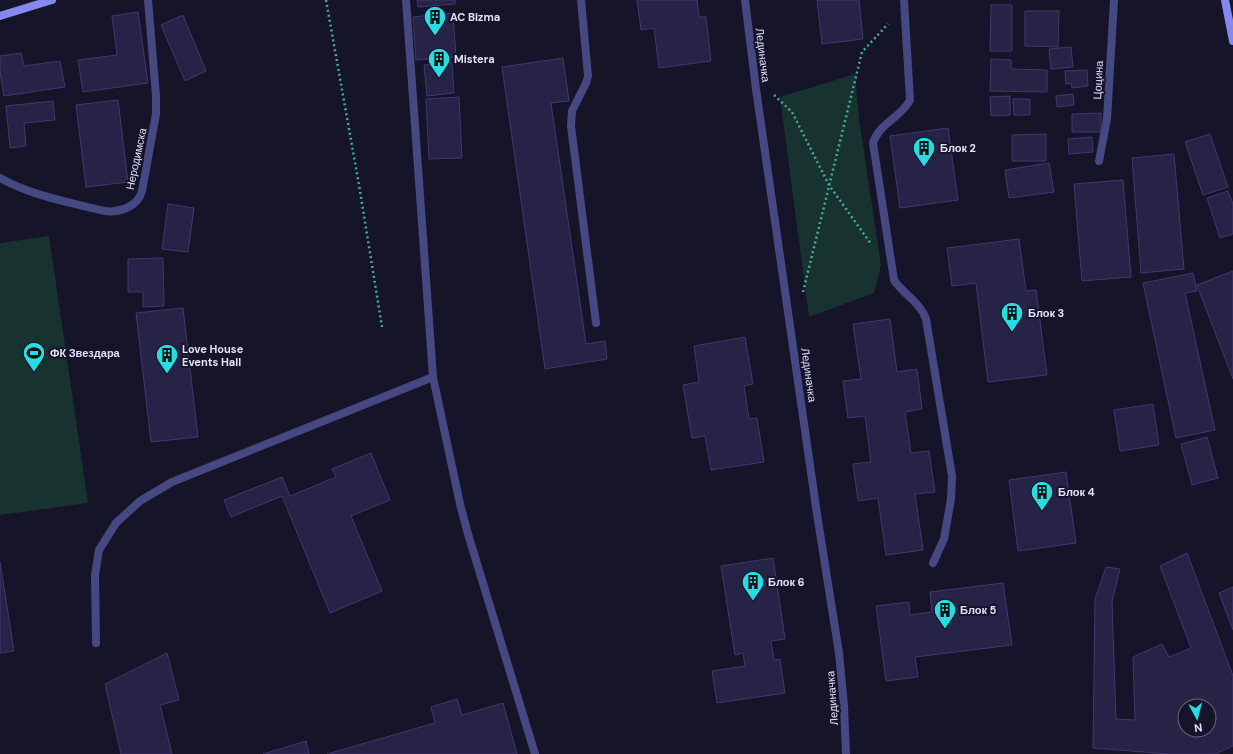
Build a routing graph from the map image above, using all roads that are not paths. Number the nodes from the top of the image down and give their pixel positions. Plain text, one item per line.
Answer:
1 (52, 0) edge
2 (148, 0) edge
3 (406, 0) edge
4 (581, 0) edge
5 (744, 0) edge
6 (1114, 0) edge
7 (1225, 0) edge
8 (904, 3) edge
9 (0, 16) edge
10 (1233, 41) edge
11 (1099, 161) dead end
12 (0, 178) edge
13 (596, 323) dead end
14 (433, 377) junction
15 (933, 563) dead end
16 (96, 643) dead end
17 (535, 754) edge
18 (846, 754) edge

1 - 9 street
2 - 12 street, Неродимска
3 - 14 street
4 - 13 street
5 - 18 street, Лединачка
6 - 11 street, Цоцина
7 - 10 street
8 - 15 street
14 - 16 street
14 - 17 street

